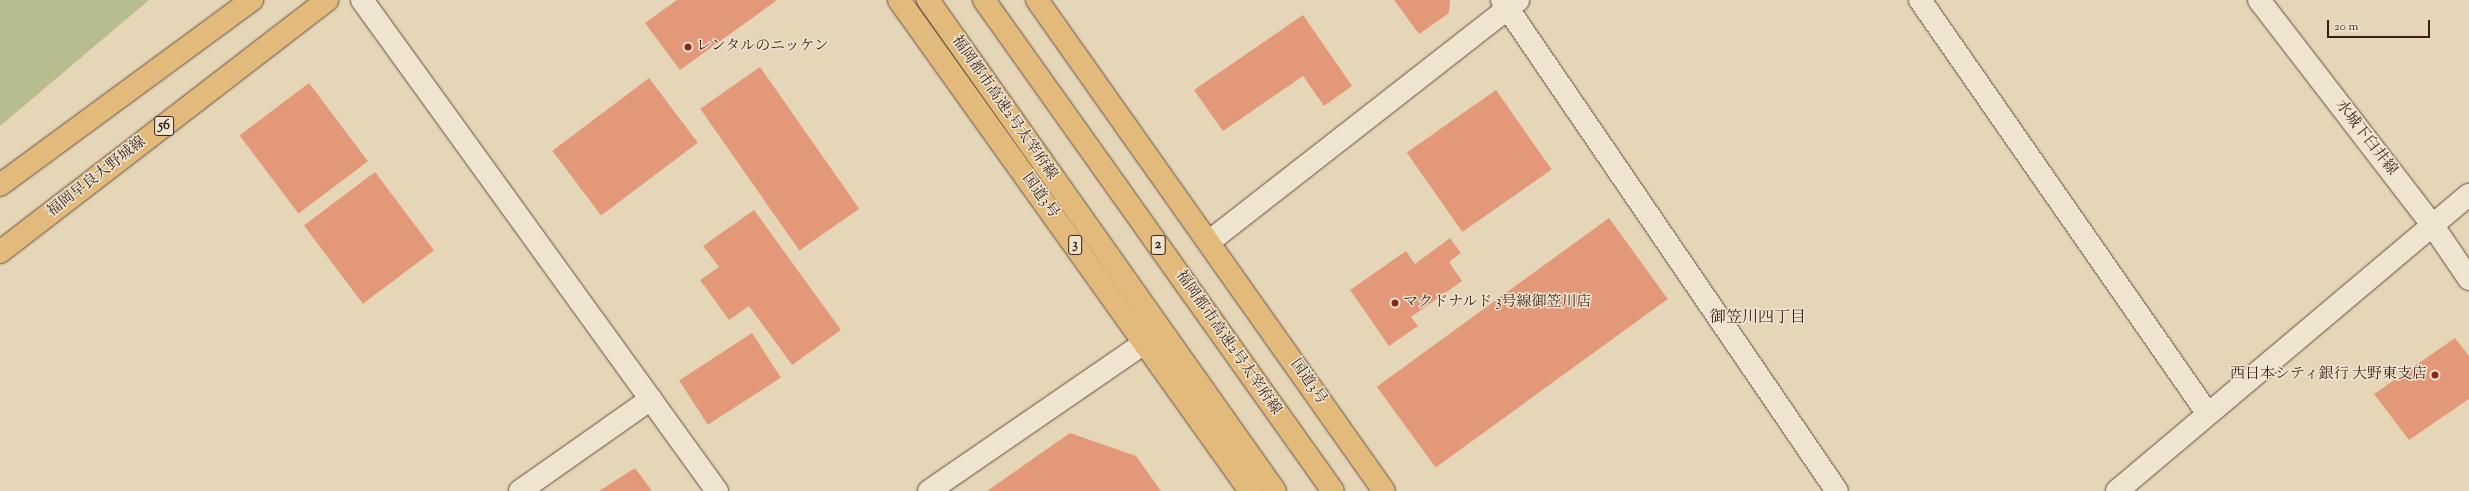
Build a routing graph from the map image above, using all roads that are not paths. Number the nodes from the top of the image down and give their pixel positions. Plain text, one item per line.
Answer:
1 (252, 0) edge
2 (327, 0) edge
3 (362, 0) edge
4 (899, 0) edge
5 (928, 0) edge
6 (984, 0) edge
7 (1037, 0) edge
8 (1920, 0) edge
9 (2259, 0) edge
10 (1509, 2) edge
11 (0, 185) edge
12 (2469, 195) edge
13 (2433, 226) junction
14 (1210, 241) junction
15 (0, 252) edge
16 (2469, 279) edge
17 (1146, 342) junction
18 (651, 399) junction
19 (2208, 414) junction
20 (520, 491) edge
21 (717, 491) edge
22 (929, 491) edge
23 (1250, 491) edge
24 (1275, 491) edge
25 (1332, 491) edge
26 (1384, 491) edge
27 (1837, 491) edge
28 (2117, 491) edge

1 - 11 main road
2 - 15 main road, 福岡早良大野城線 / 56
3 - 18 street
4 - 17 main road, 国道3号 / 3
5 - 24 main road, 福岡都市高速2号太宰府線
6 - 25 main road, 福岡都市高速2号太宰府線 / 2
7 - 14 main road, 国道3号
8 - 19 street
9 - 13 street, 水城下臼井線
10 - 14 street
10 - 27 street
12 - 13 street
13 - 16 street, 水城下臼井線
13 - 19 street
14 - 26 main road, 国道3号
17 - 22 street
17 - 23 main road, 国道3号 / 3
18 - 20 street
18 - 21 street
19 - 28 street

